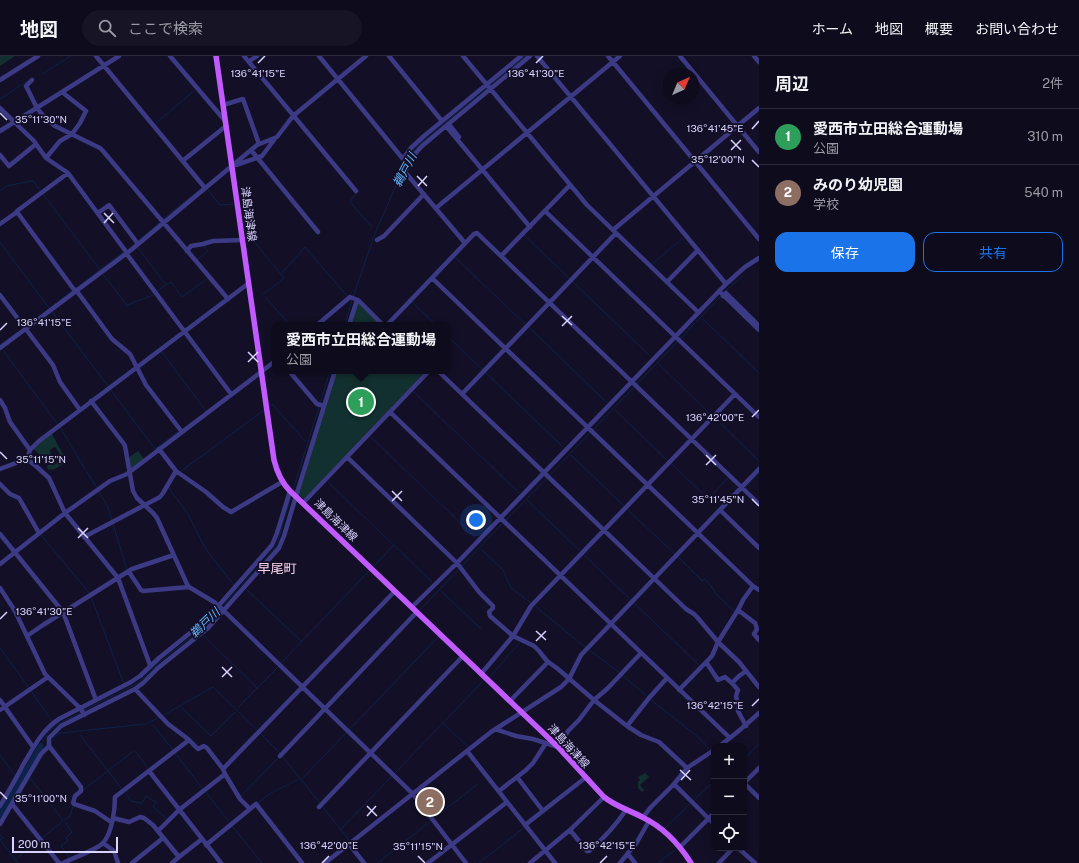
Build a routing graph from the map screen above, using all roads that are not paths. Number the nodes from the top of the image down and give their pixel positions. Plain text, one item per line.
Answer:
1 (38, 56) edge
2 (98, 56) edge
3 (119, 56) edge
4 (170, 56) edge
5 (216, 56) edge
6 (244, 56) edge
7 (257, 56) edge
8 (319, 56) edge
9 (366, 56) edge
10 (389, 56) edge
11 (392, 56) edge
12 (463, 56) edge
13 (521, 56) edge
14 (530, 56) edge
15 (534, 56) edge
16 (537, 56) edge
17 (608, 56) edge
18 (620, 56) edge
19 (680, 56) edge
20 (683, 56) edge
21 (754, 56) edge
22 (250, 58) edge
23 (613, 62) junction
24 (759, 62) edge
25 (104, 64) junction
26 (338, 79) junction
27 (0, 80) edge
28 (32, 80) dead end
29 (488, 87) junction
30 (62, 92) junction
31 (570, 97) junction
32 (223, 105) junction
33 (0, 108) edge
34 (37, 108) junction
35 (759, 108) edge
36 (295, 115) junction
37 (443, 120) junction
38 (14, 121) junction
39 (226, 124) junction
40 (448, 125) junction
41 (739, 125) junction
42 (0, 131) edge
43 (527, 133) junction
44 (72, 134) junction
45 (274, 140) dead end
46 (36, 144) junction
47 (259, 144) junction
48 (759, 148) edge
49 (251, 150) junction
50 (759, 152) edge
51 (0, 155) edge
52 (46, 158) junction
53 (257, 158) junction
54 (185, 159) junction
55 (695, 161) junction
56 (234, 165) junction
57 (484, 169) junction
58 (68, 174) junction
59 (570, 185) junction
60 (206, 187) junction
61 (357, 190) dead end
62 (424, 194) junction
63 (652, 197) junction
64 (436, 208) junction
65 (545, 211) junction
66 (17, 212) junction
67 (98, 214) junction
68 (163, 223) junction
69 (0, 224) edge
70 (531, 226) junction
71 (318, 232) dead end
72 (615, 232) junction
73 (759, 239) edge
74 (242, 240) junction
75 (377, 240) dead end
76 (465, 243) junction
77 (138, 244) junction
78 (187, 251) junction
79 (697, 251) junction
80 (127, 253) junction
81 (501, 256) junction
82 (593, 258) junction
83 (759, 258) edge
84 (432, 278) junction
85 (667, 282) junction
86 (249, 283) junction
87 (726, 284) junction
88 (76, 291) junction
89 (719, 291) junction
90 (0, 295) edge
91 (723, 296) junction
92 (228, 299) junction
93 (355, 299) junction
94 (550, 303) junction
95 (698, 312) junction
96 (321, 322) edge
97 (350, 322) edge
98 (380, 322) edge
99 (390, 322) edge
100 (759, 326) edge
101 (26, 329) junction
102 (759, 330) edge
103 (184, 332) junction
104 (675, 336) junction
105 (0, 348) edge
106 (506, 349) junction
107 (272, 363) edge
108 (137, 366) junction
109 (261, 372) junction
110 (292, 374) edge
111 (334, 374) edge
112 (426, 374) edge
113 (441, 374) edge
114 (632, 382) junction
115 (231, 394) junction
116 (462, 394) junction
117 (735, 394) junction
118 (0, 400) edge
119 (91, 401) junction
120 (322, 405) junction
121 (2, 406) edge
122 (80, 410) junction
123 (390, 412) junction
124 (759, 417) edge
125 (588, 427) junction
126 (182, 432) junction
127 (692, 439) junction
128 (159, 449) junction
129 (30, 450) junction
130 (346, 457) junction
131 (26, 459) junction
132 (0, 469) edge
133 (759, 470) edge
134 (130, 471) junction
135 (176, 472) junction
136 (544, 472) junction
137 (282, 482) junction
138 (0, 484) edge
139 (648, 485) junction
140 (742, 488) junction
141 (293, 494) junction
142 (303, 503) junction
143 (759, 504) edge
144 (145, 505) junction
145 (720, 510) junction
146 (64, 513) junction
147 (501, 518) junction
148 (604, 530) junction
149 (39, 533) junction
150 (0, 534) edge
151 (698, 534) junction
152 (84, 537) junction
153 (759, 548) edge
154 (15, 552) junction
155 (174, 555) junction
156 (457, 563) junction
157 (0, 564) edge
158 (129, 572) junction
159 (560, 575) junction
160 (118, 578) junction
161 (654, 578) junction
162 (189, 586) junction
163 (753, 586) junction
164 (0, 588) edge
165 (759, 590) edge
166 (395, 591) junction
167 (218, 606) junction
168 (412, 607) junction
169 (738, 610) junction
170 (223, 611) junction
171 (63, 612) junction
172 (418, 613) junction
173 (611, 624) junction
174 (27, 636) junction
175 (513, 636) junction
176 (759, 640) edge
177 (718, 642) junction
178 (641, 653) junction
179 (463, 656) junction
180 (548, 662) junction
181 (706, 662) junction
182 (150, 666) junction
183 (746, 672) junction
184 (482, 674) junction
185 (48, 677) junction
186 (759, 677) edge
187 (667, 678) junction
188 (569, 679) junction
189 (755, 681) junction
190 (732, 683) junction
191 (302, 686) junction
192 (759, 687) edge
193 (135, 689) junction
194 (679, 690) junction
195 (0, 700) edge
196 (96, 700) junction
197 (594, 700) junction
198 (510, 701) junction
199 (2, 708) edge
200 (324, 708) junction
201 (80, 709) junction
202 (522, 712) junction
203 (759, 713) edge
204 (84, 715) junction
205 (627, 726) junction
206 (746, 726) junction
207 (495, 729) junction
208 (547, 737) junction
209 (730, 738) junction
210 (189, 740) junction
211 (545, 743) junction
212 (723, 743) edge
213 (49, 744) junction
214 (33, 747) junction
215 (558, 747) junction
216 (467, 751) junction
217 (371, 753) junction
218 (711, 753) edge
219 (280, 756) dead end
220 (687, 768) junction
221 (759, 768) edge
222 (149, 771) junction
223 (224, 772) junction
224 (517, 777) junction
225 (585, 778) junction
226 (747, 780) edge
227 (674, 784) junction
228 (747, 786) edge
229 (499, 791) junction
230 (413, 794) junction
231 (604, 797) junction
232 (759, 798) edge
233 (507, 802) junction
234 (12, 804) junction
235 (0, 806) edge
236 (320, 807) dead end
237 (250, 809) junction
238 (179, 810) junction
239 (626, 810) junction
240 (543, 811) junction
241 (712, 815) edge
242 (643, 817) junction
243 (708, 818) junction
244 (112, 820) junction
245 (649, 821) junction
246 (711, 821) edge
247 (0, 824) edge
248 (525, 825) junction
249 (570, 830) junction
250 (158, 831) junction
251 (163, 838) junction
252 (202, 839) junction
253 (103, 843) junction
254 (206, 844) junction
255 (349, 844) junction
256 (452, 845) junction
257 (680, 847) junction
258 (545, 851) junction
259 (731, 851) edge
260 (741, 851) edge
261 (628, 854) junction
262 (179, 858) junction
263 (59, 863) edge
264 (63, 863) edge
265 (118, 863) edge
266 (132, 863) edge
267 (172, 863) edge
268 (221, 863) edge
269 (302, 863) edge
270 (325, 863) edge
271 (364, 863) edge
272 (428, 863) edge
273 (466, 863) edge
274 (530, 863) edge
275 (555, 863) edge
276 (620, 863) edge
277 (635, 863) edge
278 (691, 863) edge
279 (719, 863) edge
280 (755, 863) edge

1 - 27 street
2 - 25 street
3 - 25 street
4 - 39 street
5 - 32 main road, 津島海津線
6 - 36 street
7 - 22 street
8 - 26 street
9 - 26 street
10 - 37 street
11 - 37 street
12 - 29 street
13 - 29 street
14 - 29 street
15 - 31 street
16 - 31 street
17 - 23 street
18 - 23 street
19 - 41 street
20 - 41 street
21 - 24 street
22 - 36 street
23 - 31 street
23 - 55 street
25 - 30 street
25 - 54 street
25 - 60 street
26 - 36 street
26 - 37 street
28 - 34 street
29 - 37 street
29 - 40 street
29 - 43 street
30 - 34 street
30 - 44 street
31 - 43 street
31 - 63 street
32 - 39 main road, 津島海津線
32 - 47 street
33 - 38 street
34 - 38 street
34 - 44 street
35 - 41 street
36 - 47 street
36 - 61 street
38 - 42 street
38 - 46 street
39 - 54 street
39 - 56 main road, 津島海津線
40 - 57 street
40 - 62 street
41 - 48 street
41 - 50 street
41 - 55 street
43 - 57 street
43 - 59 street
44 - 52 street
44 - 68 street
45 - 53 street
46 - 51 street
46 - 52 street
47 - 49 street
49 - 53 street
49 - 56 street
52 - 58 street
53 - 56 street
53 - 71 street
54 - 60 street
55 - 63 street
55 - 73 street
56 - 60 street
56 - 74 main road, 津島海津線
57 - 64 street
57 - 70 street
58 - 66 street
58 - 67 street
59 - 65 street
59 - 72 street
60 - 68 street
62 - 64 street
62 - 75 street
63 - 72 street
63 - 79 street
64 - 76 street
65 - 70 street
65 - 82 street
66 - 69 street
66 - 88 street
67 - 77 street
67 - 80 street
68 - 77 street
68 - 78 street
70 - 81 street
72 - 82 street
72 - 85 street
74 - 78 street
74 - 86 main road, 津島海津線
76 - 81 street
76 - 84 street
77 - 80 street
78 - 92 street
79 - 85 street
79 - 87 street
80 - 88 street
80 - 103 street
81 - 94 street
82 - 94 street
82 - 104 street
83 - 87 street
84 - 99 street
84 - 106 street
85 - 95 street
86 - 92 street
86 - 109 main road, 津島海津線
87 - 89 street
88 - 101 street
88 - 108 street
89 - 91 street
89 - 95 street
90 - 101 street
91 - 100 street
91 - 102 street
92 - 103 street
93 - 96 street
93 - 97 street
93 - 98 street
94 - 106 street
94 - 114 street
95 - 104 street
101 - 105 street
101 - 122 street
103 - 108 street
103 - 115 street
104 - 114 street
104 - 117 street
106 - 116 street
106 - 125 street
107 - 109 street
108 - 119 street
108 - 126 street
109 - 115 street
109 - 137 main road, 津島海津線
110 - 120 street
111 - 120 street
112 - 123 street
113 - 116 street
114 - 125 street
114 - 127 street
115 - 126 street
116 - 136 street
117 - 124 street
117 - 127 street
118 - 121 street
119 - 122 street
119 - 134 street
120 - 141 street
121 - 129 street
122 - 129 street
123 - 130 street
123 - 147 street
125 - 136 street
125 - 139 street
126 - 128 street
127 - 139 street
127 - 140 street
128 - 134 street
128 - 135 street
129 - 131 street
130 - 142 street
130 - 156 street
131 - 132 street
131 - 146 street
133 - 140 street
134 - 144 street
134 - 146 street
135 - 137 street
135 - 144 street
136 - 147 street
136 - 148 street
137 - 141 main road, 津島海津線
138 - 149 street
139 - 148 street
139 - 151 street
140 - 143 street
140 - 145 street
141 - 142 main road, 津島海津線
141 - 167 street
141 - 170 street
142 - 166 main road, 津島海津線
144 - 152 street
144 - 155 street
145 - 151 street
145 - 153 street
146 - 149 street
146 - 152 street
147 - 156 street
147 - 159 street
148 - 159 street
148 - 161 street
149 - 154 street
150 - 154 street
151 - 161 street
151 - 163 street
152 - 160 street
154 - 157 street
154 - 171 street
155 - 158 street
155 - 162 street
156 - 168 street
156 - 175 street
158 - 160 street
158 - 162 street
159 - 173 street
159 - 175 street
160 - 171 street
160 - 182 street
161 - 173 street
161 - 177 street
162 - 167 street
163 - 165 street
163 - 169 street
164 - 174 street
166 - 168 main road, 津島海津線
166 - 191 street
167 - 170 street
167 - 182 street
168 - 172 main road, 津島海津線
169 - 176 street
169 - 177 street
170 - 191 street
170 - 193 street
171 - 174 street
171 - 196 street
172 - 179 main road, 津島海津線
172 - 200 street
173 - 178 street
173 - 188 street
174 - 185 street
175 - 180 street
175 - 184 street
177 - 181 street
177 - 183 street
178 - 187 street
178 - 197 street
179 - 184 main road, 津島海津線
179 - 217 street
180 - 188 street
180 - 198 street
181 - 190 street
181 - 194 street
182 - 196 street
183 - 189 street
183 - 190 street
184 - 198 main road, 津島海津線
185 - 199 street
185 - 201 street
186 - 189 street
187 - 194 street
187 - 205 street
188 - 197 street
188 - 202 street
189 - 192 street
190 - 206 street
191 - 200 street
191 - 223 street
193 - 204 street
193 - 210 street
194 - 209 street
195 - 199 street
196 - 201 street
197 - 205 street
197 - 215 street
198 - 202 main road, 津島海津線
199 - 214 street
200 - 217 street
200 - 219 street
201 - 204 street
201 - 214 street
202 - 207 street
202 - 208 main road, 津島海津線
203 - 206 street
204 - 213 street
205 - 220 street
206 - 209 street
207 - 211 street
207 - 216 street
208 - 211 street
208 - 215 main road, 津島海津線
209 - 212 street
210 - 222 street
210 - 223 street
211 - 215 street
211 - 224 street
213 - 234 street
213 - 244 street
214 - 235 street
215 - 225 main road, 津島海津線
216 - 229 street
216 - 230 street
217 - 230 street
217 - 236 street
218 - 220 street
220 - 227 street
221 - 226 street
222 - 238 street
222 - 244 street
223 - 237 street
223 - 238 street
224 - 229 street
224 - 240 street
225 - 231 main road, 津島海津線
225 - 240 street
227 - 242 street
227 - 243 street
228 - 232 street
229 - 233 street
230 - 255 street
230 - 256 street
231 - 239 main road, 津島海津線
231 - 249 street
233 - 248 street
233 - 256 street
234 - 247 street
234 - 263 street
237 - 254 street
237 - 269 street
238 - 250 street
238 - 252 street
239 - 242 main road, 津島海津線
239 - 249 street
240 - 248 street
241 - 243 street
242 - 245 main road, 津島海津線
243 - 246 street
243 - 257 street
244 - 250 street
244 - 253 street
245 - 257 main road, 津島海津線
245 - 261 street
248 - 258 street
249 - 258 street
250 - 251 street
251 - 262 street
251 - 266 street
252 - 254 street
252 - 262 street
253 - 264 street
253 - 265 street
254 - 268 street
255 - 270 street
255 - 271 street
256 - 272 street
256 - 273 street
257 - 278 main road, 津島海津線
258 - 274 street
258 - 275 street
259 - 279 street
260 - 280 street
261 - 276 street
261 - 277 street
262 - 267 street

